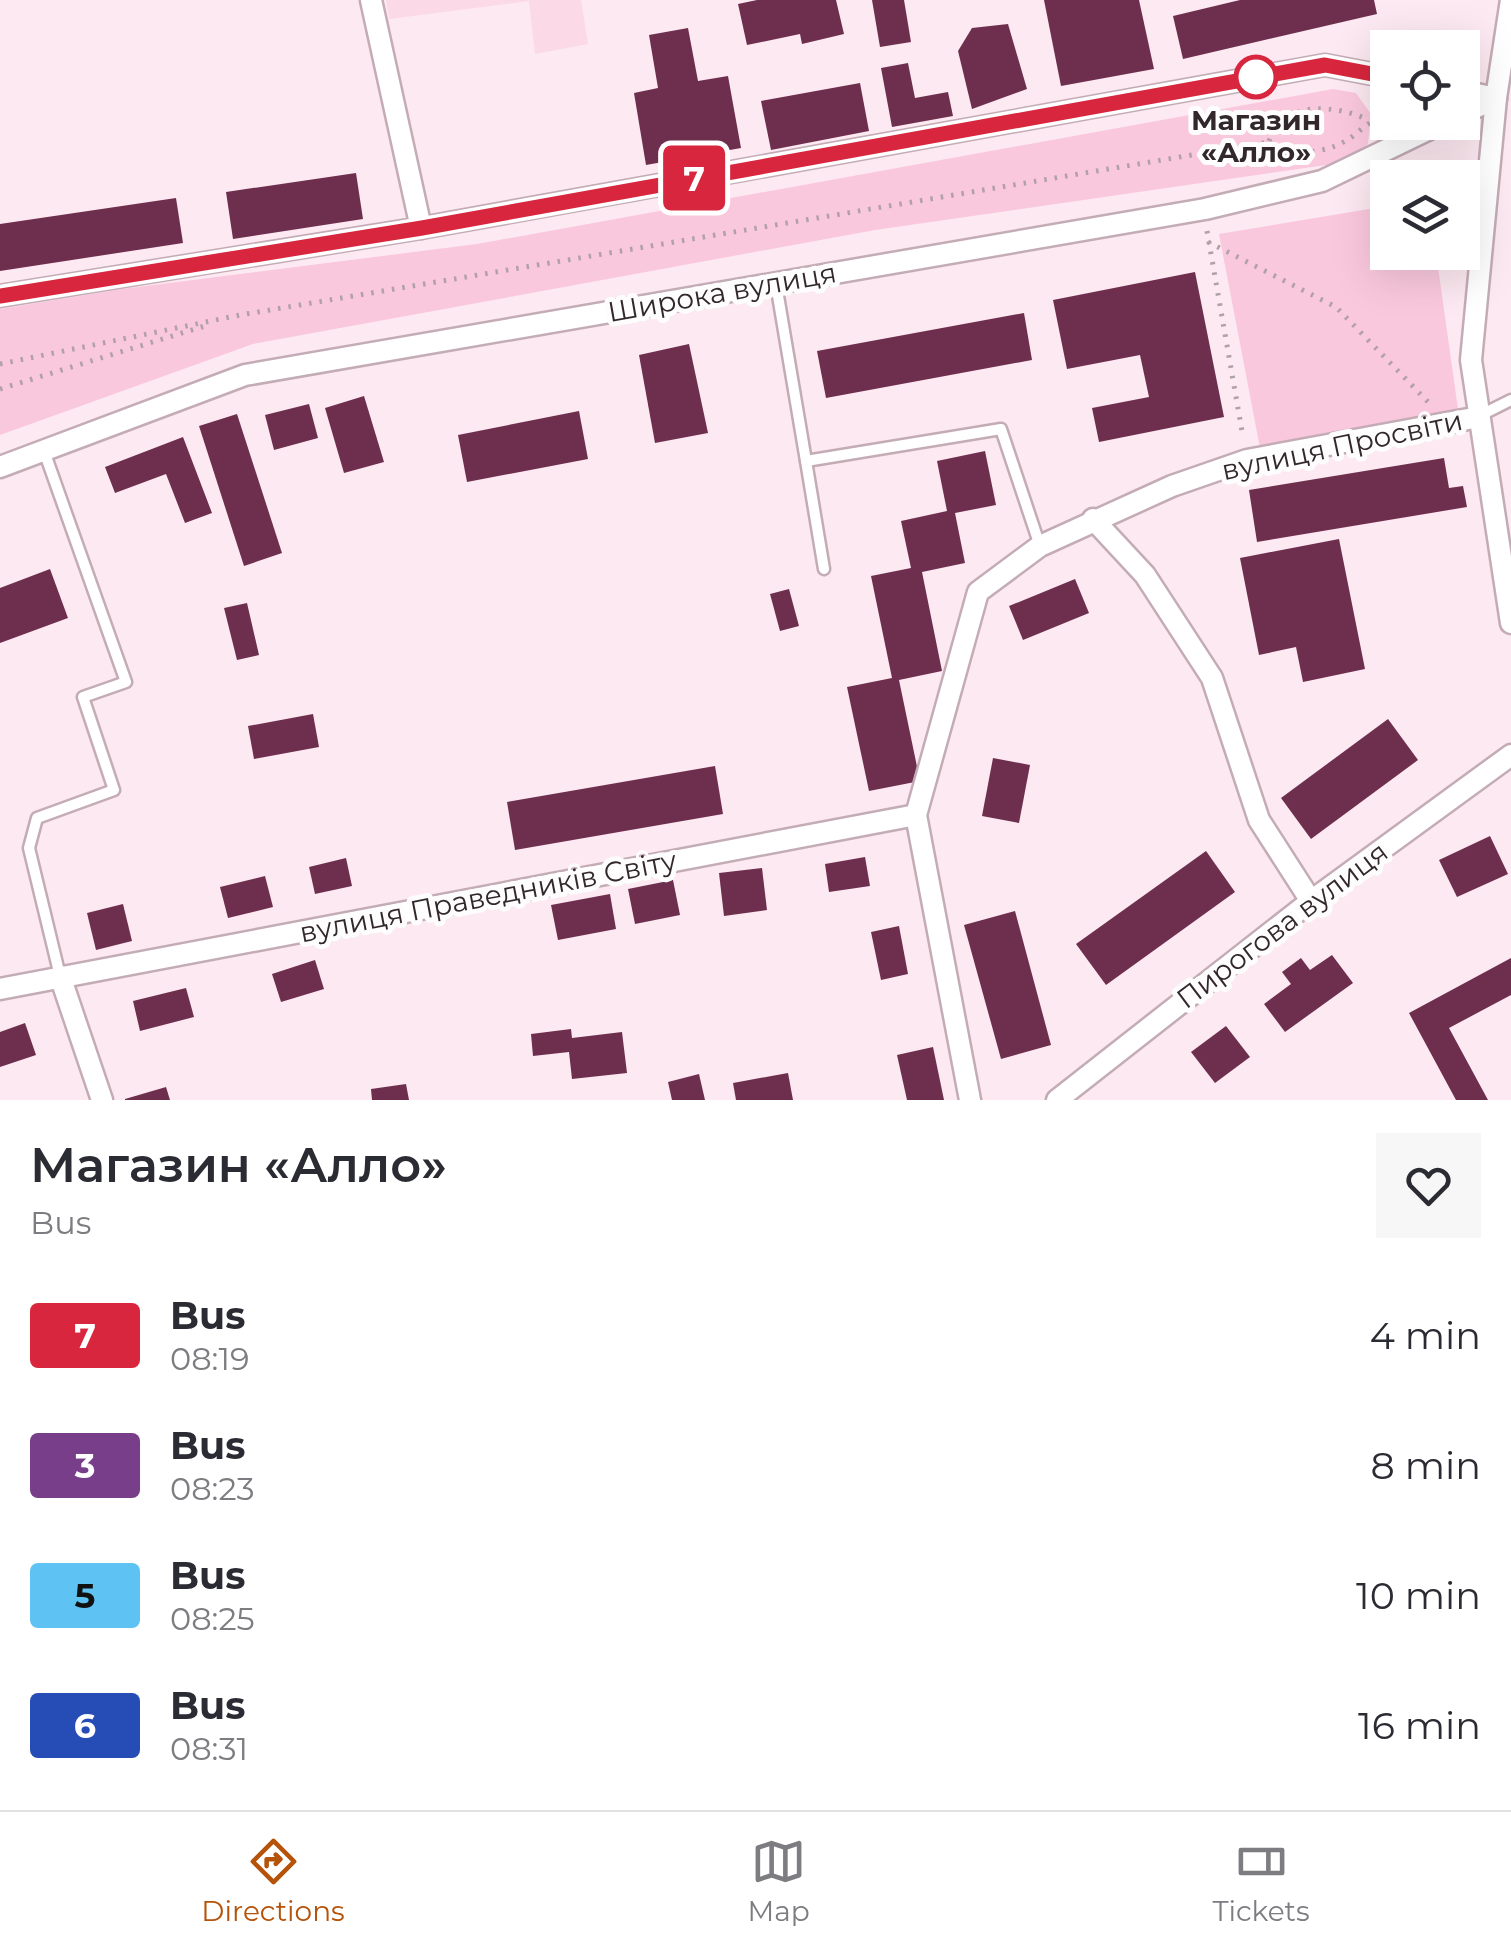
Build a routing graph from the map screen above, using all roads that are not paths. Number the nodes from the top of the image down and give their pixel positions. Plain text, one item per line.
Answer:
1 (371, 0) edge
2 (1511, 0) edge
3 (1370, 74) edge
4 (1480, 95) edge
5 (1496, 98) junction
6 (1480, 106) edge
7 (1407, 140) edge
8 (422, 228) junction
9 (776, 283) junction
10 (0, 296) edge
11 (1511, 400) edge
12 (1478, 416) junction
13 (44, 451) junction
14 (806, 461) junction
15 (0, 467) edge
16 (1094, 519) junction
17 (1040, 546) junction
18 (824, 569) dead end
19 (1511, 623) edge
20 (1511, 754) edge
21 (916, 815) junction
22 (1311, 901) junction
23 (60, 976) junction
24 (0, 989) edge
25 (102, 1100) edge
26 (970, 1100) edge
27 (1057, 1100) edge

1 - 8 street
2 - 5 street
3 - 8 street
4 - 5 street
5 - 6 street
5 - 12 street
7 - 9 street, Широка вулиця
8 - 10 street
9 - 13 street, Широка вулиця
9 - 14 lane
11 - 12 lane
12 - 16 street, вулиця Просвіти
12 - 19 street
13 - 15 street, Широка вулиця
13 - 23 lane
14 - 17 lane
14 - 18 lane
16 - 17 street, вулиця Просвіти
16 - 22 street
17 - 21 street, вулиця Просвіти
20 - 22 street, Пирогова вулиця
21 - 23 street, вулиця Праведників Світу
21 - 26 street, вулиця Просвіти
22 - 27 street, Пирогова вулиця
23 - 24 street, вулиця Праведників Світу
23 - 25 street

